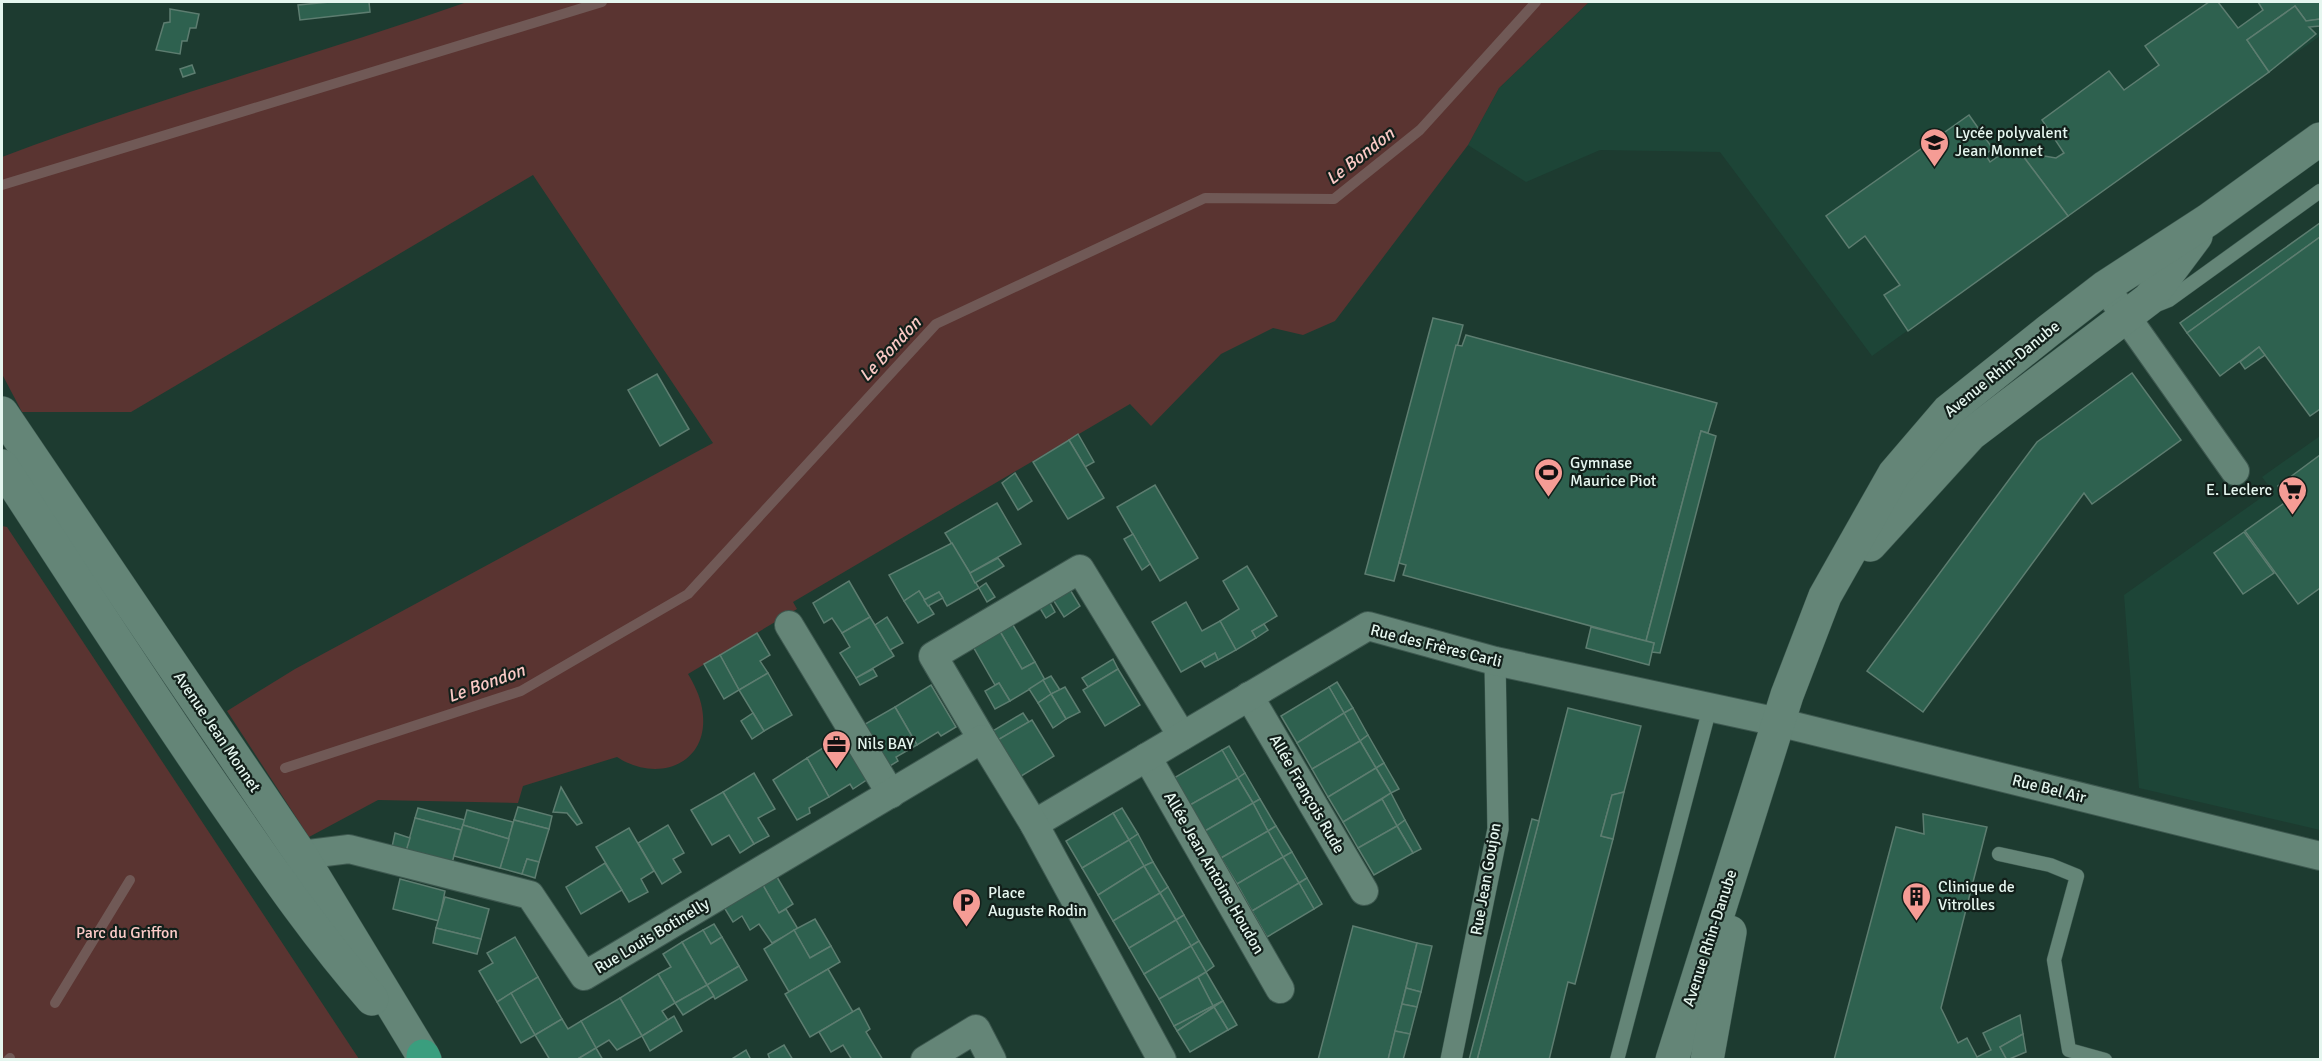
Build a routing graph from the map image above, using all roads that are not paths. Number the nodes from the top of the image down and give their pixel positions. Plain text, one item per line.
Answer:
1 (2320, 139) edge
2 (2320, 191) edge
3 (2208, 220) junction
4 (2104, 287) junction
5 (2127, 317) junction
6 (2, 413) edge
7 (2, 466) edge
8 (2235, 471) dead end
9 (1826, 596) junction
10 (789, 625) dead end
11 (1495, 661) junction
12 (1249, 696) junction
13 (1710, 707) junction
14 (1778, 722) junction
15 (1182, 736) junction
16 (982, 739) junction
17 (1147, 757) junction
18 (891, 794) junction
19 (1750, 818) junction
20 (1034, 824) junction
21 (1999, 854) dead end
22 (301, 855) junction
23 (2320, 855) edge
24 (1364, 891) dead end
25 (1280, 989) dead end
26 (425, 1058) edge
27 (925, 1059) edge
28 (992, 1059) edge
29 (1162, 1059) edge
30 (1451, 1059) edge
31 (1617, 1059) edge
32 (1672, 1059) edge
33 (1707, 1059) edge
34 (2105, 1059) edge

1 - 3 street, Avenue Rhin-Danube
2 - 5 lane
3 - 4 street, Avenue Rhin-Danube
3 - 5 street, Avenue Rhin-Danube
4 - 5 street
4 - 9 street, Avenue Rhin-Danube
5 - 8 street
5 - 9 street, Avenue Rhin-Danube
6 - 22 street, Avenue Jean Monnet
7 - 26 street, Avenue Jean Monnet
9 - 14 street, Avenue Rhin-Danube
10 - 18 street
11 - 12 street, Rue des Frères Carli
11 - 13 street, Rue des Frères Carli
11 - 30 street, Rue Jean Goujon
12 - 15 street, Rue des Frères Carli
12 - 24 street, Allée François Rude
13 - 14 street, Rue des Frères Carli
13 - 31 lane
14 - 19 street, Avenue Rhin-Danube
14 - 23 street, Rue Bel Air
15 - 16 street
15 - 17 street, Rue des Frères Carli
16 - 18 street
16 - 20 street
17 - 20 street, Rue des Frères Carli
17 - 25 street, Allée Jean Antoine Houdon
18 - 22 street, Rue Louis Botinelly
19 - 32 street, Avenue Rhin-Danube
19 - 33 street, Avenue Rhin-Danube
20 - 29 street
21 - 34 lane
22 - 26 street, Avenue Jean Monnet
27 - 28 street

